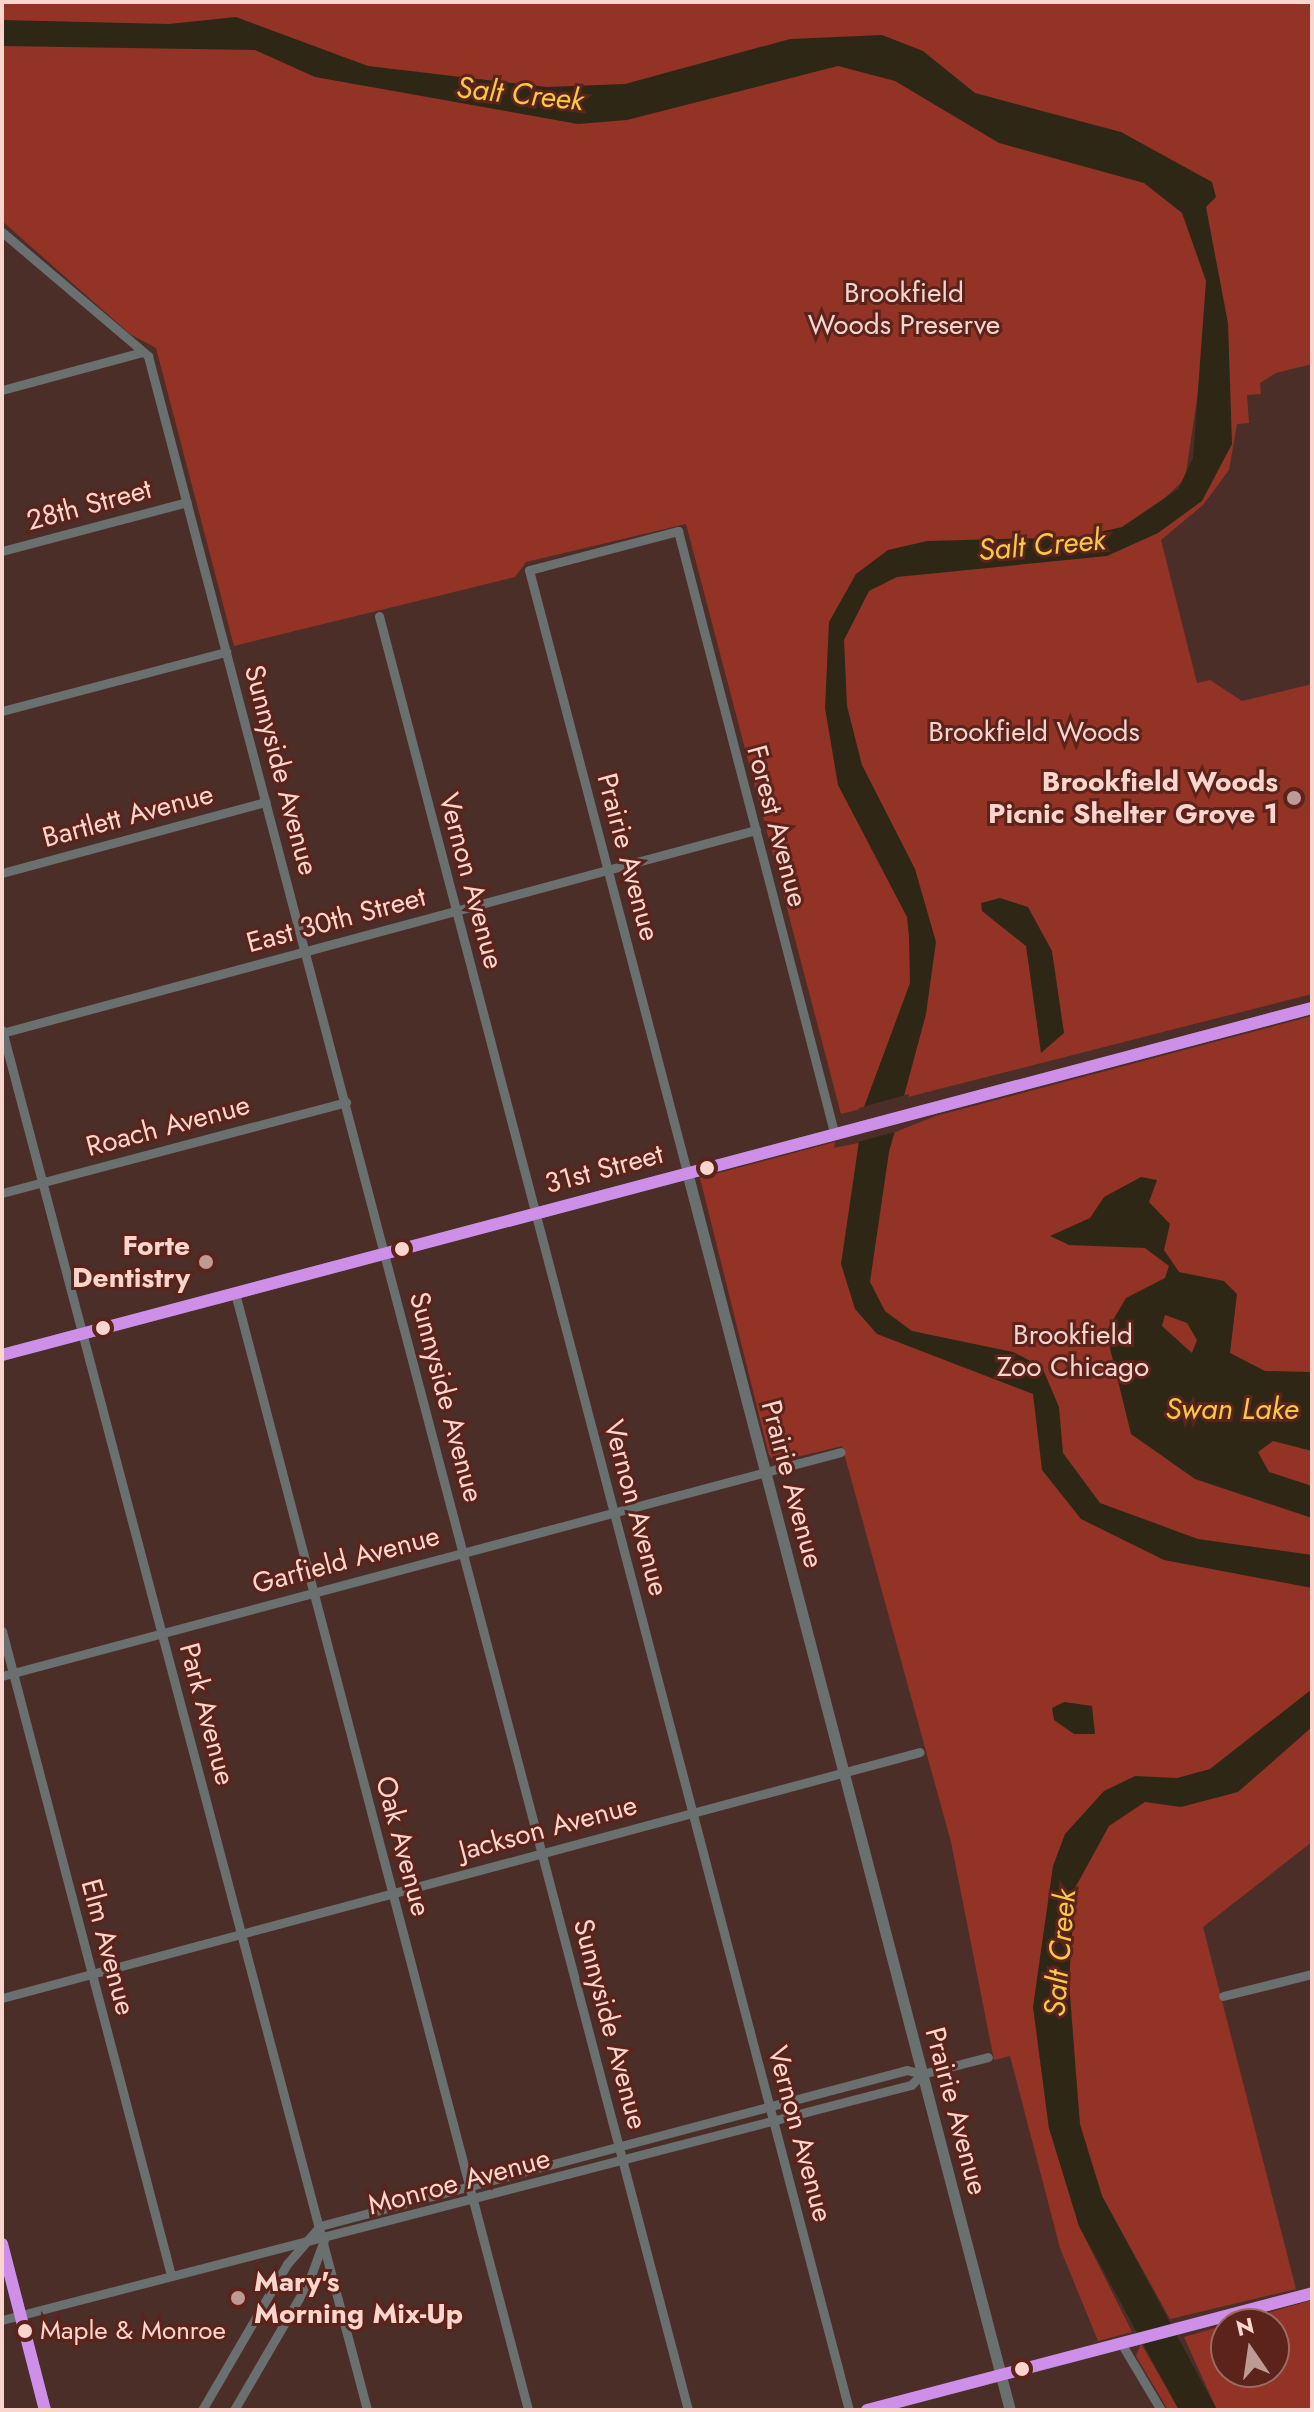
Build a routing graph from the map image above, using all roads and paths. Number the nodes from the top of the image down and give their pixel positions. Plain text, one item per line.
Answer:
1 (2, 232) edge
2 (143, 352) junction
3 (2, 390) edge
4 (187, 502) junction
5 (2, 551) edge
6 (529, 570) joint
7 (379, 616) dead end
8 (226, 652) junction
9 (2, 711) edge
10 (266, 802) junction
11 (756, 830) junction
12 (606, 870) junction
13 (2, 873) edge
14 (456, 910) junction
15 (307, 951) junction
16 (1312, 1008) edge
17 (2, 1032) edge
18 (346, 1102) junction
19 (834, 1132) junction
20 (687, 1172) junction
21 (42, 1182) junction
22 (2, 1193) edge
23 (536, 1212) junction
24 (385, 1253) junction
25 (235, 1293) junction
26 (84, 1333) junction
27 (2, 1355) edge
28 (841, 1452) dead end
29 (764, 1471) junction
30 (614, 1512) junction
31 (464, 1552) junction
32 (313, 1591) junction
33 (2, 1631) edge
34 (163, 1632) junction
35 (13, 1673) junction
36 (2, 1676) edge
37 (920, 1752) dead end
38 (843, 1772) junction
39 (693, 1813) junction
40 (543, 1852) junction
41 (393, 1893) junction
42 (242, 1933) junction
43 (92, 1973) junction
44 (1312, 1974) edge
45 (1223, 1996) dead end
46 (2, 1998) edge
47 (988, 2057) dead end
48 (922, 2074) junction
49 (770, 2107) junction
50 (774, 2121) junction
51 (620, 2147) junction
52 (624, 2160) junction
53 (470, 2187) junction
54 (473, 2201) junction
55 (320, 2226) junction
56 (324, 2240) junction
57 (2, 2244) edge
58 (305, 2244) junction
59 (171, 2275) junction
60 (1312, 2293) edge
61 (21, 2315) junction
62 (2, 2320) edge
63 (1121, 2343) junction
64 (1000, 2375) junction
65 (45, 2410) edge
66 (202, 2410) edge
67 (234, 2410) edge
68 (367, 2410) edge
69 (528, 2410) edge
70 (688, 2410) edge
71 (849, 2410) edge
72 (867, 2410) edge
73 (1010, 2410) edge
74 (1161, 2410) edge

1 - 2 street
2 - 3 street
2 - 4 street, Sunnyside Avenue
4 - 5 street, 28th Street
4 - 8 street, Sunnyside Avenue
6 - 11 street, Forest Avenue
6 - 12 street, Prairie Avenue
7 - 14 street, Vernon Avenue
8 - 9 street
8 - 10 street, Sunnyside Avenue
10 - 13 street, Bartlett Avenue
10 - 15 street, Sunnyside Avenue
11 - 12 street, East 30th Street
11 - 19 street, Forest Avenue
12 - 14 street, East 30th Street
12 - 20 street, Prairie Avenue
14 - 15 street, East 30th Street
14 - 23 street, Vernon Avenue
15 - 17 street, East 30th Street
15 - 18 street, Sunnyside Avenue
16 - 19 main road, 31st Street
17 - 21 street, Park Avenue
18 - 21 street, Roach Avenue
18 - 24 street, Sunnyside Avenue
19 - 20 main road, 31st Street
20 - 23 main road, 31st Street
20 - 29 street, Prairie Avenue
21 - 22 street, Roach Avenue
21 - 26 street, Park Avenue
23 - 24 main road, 31st Street
23 - 30 street, Vernon Avenue
24 - 25 main road, 31st Street
24 - 31 street, Sunnyside Avenue
25 - 26 main road, 31st Street
25 - 32 street, Oak Avenue
26 - 27 main road, 31st Street
26 - 34 street, Park Avenue
28 - 29 street, Garfield Avenue
29 - 30 street, Garfield Avenue
29 - 38 street, Prairie Avenue
30 - 31 street, Garfield Avenue
30 - 39 street, Vernon Avenue
31 - 32 street, Garfield Avenue
31 - 40 street, Sunnyside Avenue
32 - 34 street, Garfield Avenue
32 - 41 street, Oak Avenue
33 - 35 street, Elm Avenue
34 - 35 street, Garfield Avenue
34 - 42 street, Park Avenue
35 - 36 street, Garfield Avenue
35 - 43 street, Elm Avenue
37 - 38 street, Jackson Avenue
38 - 39 street, Jackson Avenue
38 - 48 street, Prairie Avenue
39 - 40 street, Jackson Avenue
39 - 49 street, Vernon Avenue
40 - 41 street, Jackson Avenue
40 - 51 street, Sunnyside Avenue
41 - 42 street, Jackson Avenue
41 - 53 street, Oak Avenue
42 - 43 street, Jackson Avenue
42 - 55 street, Park Avenue
43 - 46 street, Jackson Avenue
43 - 59 street, Elm Avenue
44 - 45 street
47 - 48 street, Monroe Avenue
48 - 49 street, Monroe Avenue
48 - 50 street, Monroe Avenue
48 - 64 street, Prairie Avenue
49 - 50 street, Vernon Avenue
49 - 51 street, Monroe Avenue
50 - 52 street, Monroe Avenue
50 - 71 street, Vernon Avenue
51 - 52 street, Sunnyside Avenue
51 - 53 street, Monroe Avenue
52 - 54 street, Monroe Avenue
52 - 70 street, Sunnyside Avenue
53 - 54 street, Oak Avenue
53 - 55 street, Monroe Avenue
54 - 56 street, Monroe Avenue
54 - 69 street, Oak Avenue
55 - 56 street, Park Avenue
55 - 58 street
56 - 58 street, Monroe Avenue
56 - 67 street
56 - 68 street, Park Avenue
57 - 61 street
58 - 59 street, Monroe Avenue
58 - 66 street
59 - 61 street, Monroe Avenue
60 - 63 street
61 - 62 street, Monroe Avenue
61 - 65 street
63 - 64 street
63 - 74 street
64 - 72 street
64 - 73 street, Prairie Avenue

